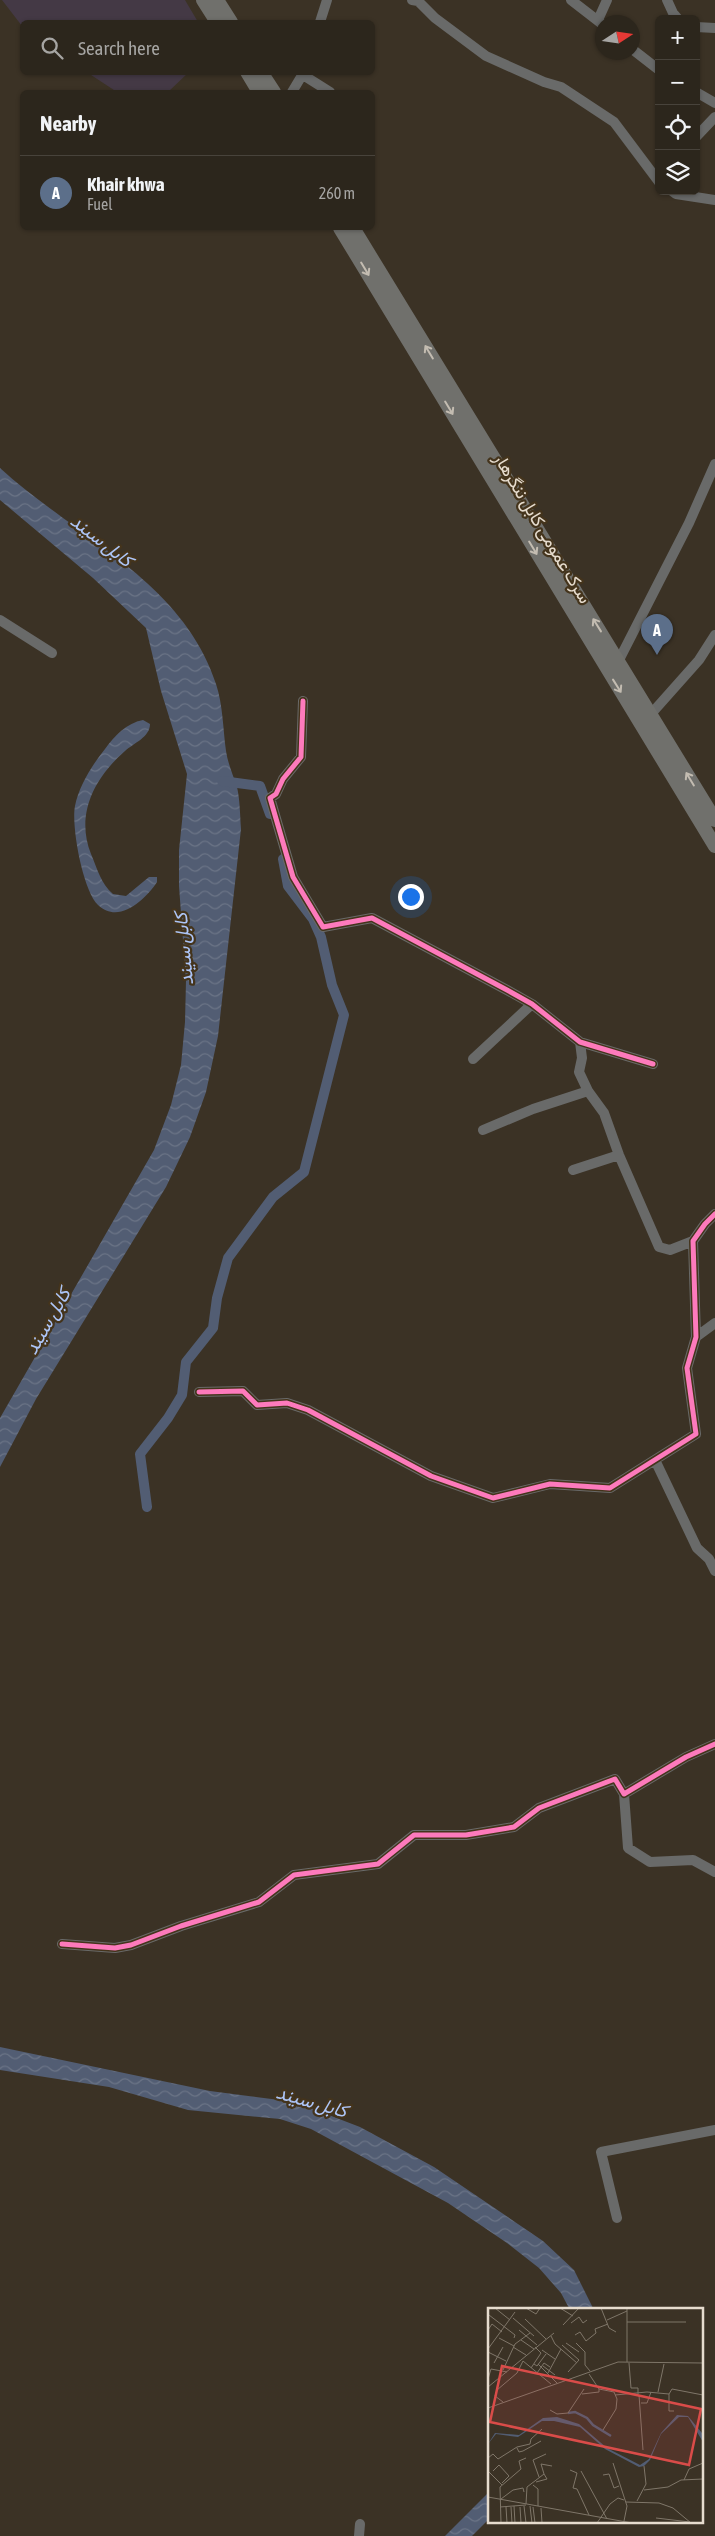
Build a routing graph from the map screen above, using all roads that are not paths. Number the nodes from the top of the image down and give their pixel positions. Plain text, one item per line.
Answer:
1 (204, 0) edge
2 (217, 0) edge
3 (327, 0) edge
4 (412, 0) edge
5 (571, 0) edge
6 (607, 0) edge
7 (667, 0) edge
8 (602, 15) edge
9 (673, 15) edge
10 (595, 18) edge
11 (216, 20) edge
12 (230, 20) edge
13 (321, 20) edge
14 (700, 27) edge
15 (715, 28) edge
16 (640, 54) edge
17 (655, 64) edge
18 (249, 75) edge
19 (263, 75) edge
20 (303, 75) edge
21 (305, 75) edge
22 (258, 90) edge
23 (273, 90) edge
24 (293, 90) edge
25 (327, 90) edge
26 (700, 94) edge
27 (715, 103) edge
28 (715, 117) edge
29 (700, 133) edge
30 (655, 176) edge
31 (682, 195) edge
32 (715, 200) edge
33 (341, 230) edge
34 (354, 230) edge
35 (715, 464) edge
36 (0, 620) edge
37 (715, 636) edge
38 (52, 653) dead end
39 (619, 660) junction
40 (303, 701) dead end
41 (651, 714) junction
42 (715, 820) edge
43 (715, 846) edge
44 (532, 1004) junction
45 (580, 1042) junction
46 (473, 1059) dead end
47 (653, 1064) dead end
48 (588, 1091) junction
49 (483, 1130) dead end
50 (619, 1155) junction
51 (573, 1170) dead end
52 (715, 1214) edge
53 (693, 1241) junction
54 (715, 1323) edge
55 (696, 1336) junction
56 (199, 1392) dead end
57 (656, 1460) junction
58 (715, 1571) edge
59 (715, 1744) edge
60 (624, 1794) junction
61 (715, 1872) edge
62 (62, 1944) dead end
63 (715, 2130) edge
64 (617, 2218) dead end
65 (360, 2524) dead end
66 (358, 2536) edge

1 - 11 highway
2 - 12 highway
3 - 13 street
4 - 30 street
5 - 10 street
6 - 8 street
7 - 9 street
14 - 15 street
16 - 17 street
18 - 22 highway
19 - 23 highway
20 - 24 street
21 - 25 street
26 - 27 street
28 - 29 street
31 - 32 street
33 -> 43 highway, سرک عمومی کابل ننگرهار
39 -> 34 highway, سرک عمومی کابل ننگرهار
35 - 39 street
36 - 38 street
37 - 41 street
39 - 41 highway, سرک عمومی کابل ننگرهار
40 - 44 street
42 -> 41 highway, سرک عمومی کابل ننگرهار
44 - 45 street
44 - 46 street
45 - 47 street
45 - 48 street
48 - 49 street
48 - 50 street
50 - 51 street
50 - 53 street
52 - 53 street
53 - 55 street
54 - 55 street
55 - 57 street
56 - 57 street
57 - 58 street
59 - 60 street
60 - 61 street
60 - 62 street
63 - 64 street
65 - 66 street

